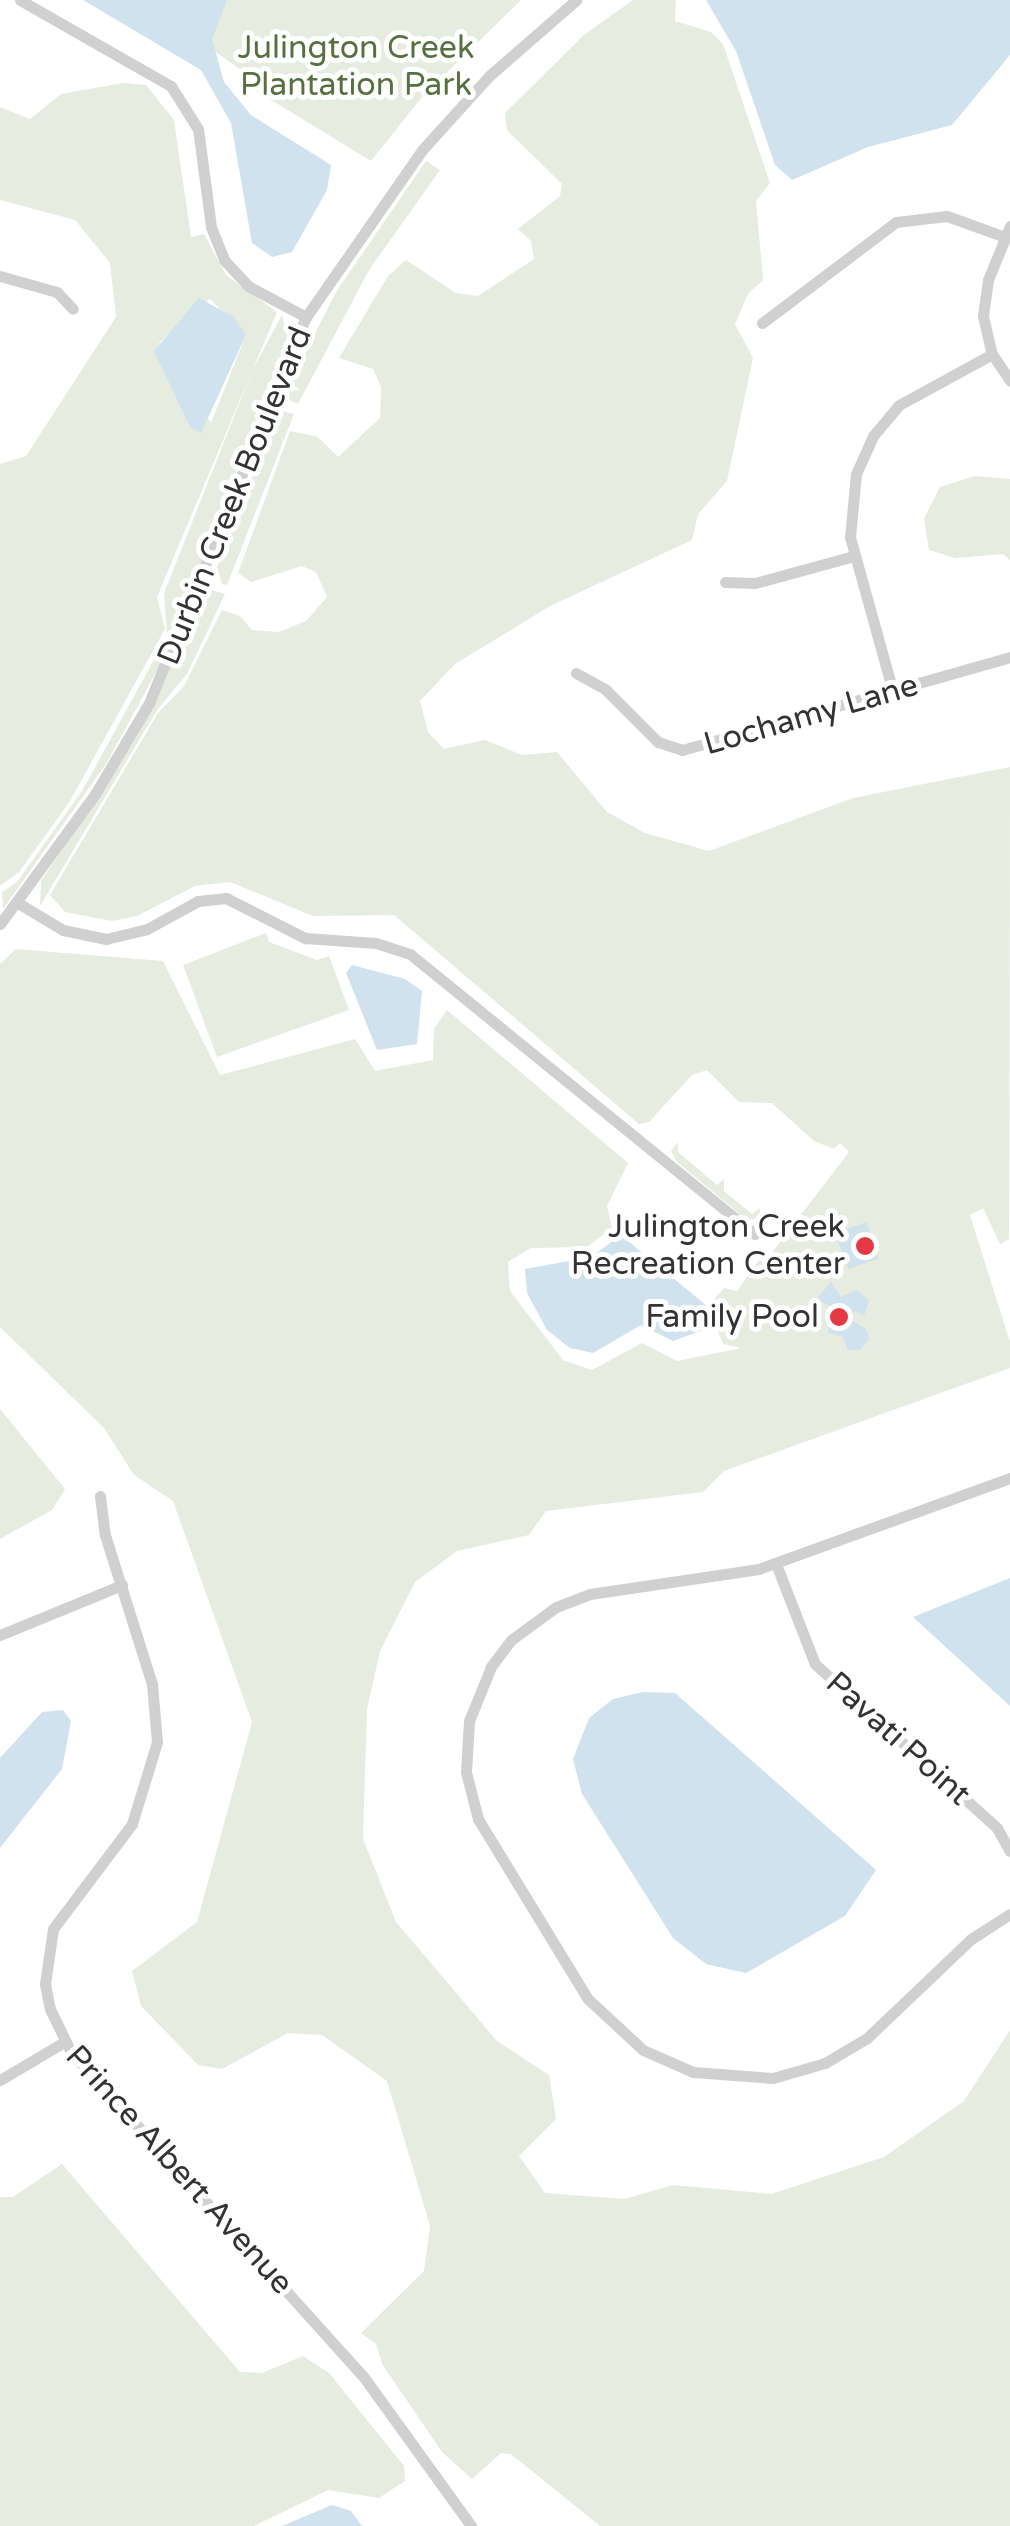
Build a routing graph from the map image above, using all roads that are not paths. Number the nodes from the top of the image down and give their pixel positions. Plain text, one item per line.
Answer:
1 (20, 0) edge
2 (576, 0) edge
3 (1008, 232) edge
4 (0, 276) edge
5 (73, 309) dead end
6 (306, 317) junction
7 (762, 323) dead end
8 (992, 354) junction
9 (1010, 380) edge
10 (854, 556) junction
11 (725, 582) dead end
12 (1010, 657) edge
13 (576, 673) dead end
14 (893, 692) junction
15 (18, 903) junction
16 (0, 924) edge
17 (754, 1234) dead end
18 (1010, 1478) edge
19 (100, 1496) dead end
20 (776, 1564) junction
21 (122, 1584) junction
22 (0, 1636) edge
23 (1010, 1850) edge
24 (1010, 1914) edge
25 (64, 2042) junction
26 (0, 2080) edge
27 (471, 2526) edge

1 - 6 street
2 - 6 street, Durbin Creek Boulevard
3 - 7 street
3 - 8 street
4 - 5 street
6 - 15 street, Durbin Creek Boulevard
8 - 9 street
8 - 10 street
10 - 11 street
10 - 14 street
12 - 14 street, Lochamy Lane
13 - 14 street, Lochamy Lane
15 - 16 street, Durbin Creek Boulevard
15 - 17 street
18 - 20 street
19 - 21 street, Prince Albert Avenue
20 - 23 street, Pavati Point
20 - 24 street
21 - 22 street
21 - 25 street, Prince Albert Avenue
25 - 26 street
25 - 27 street, Prince Albert Avenue

